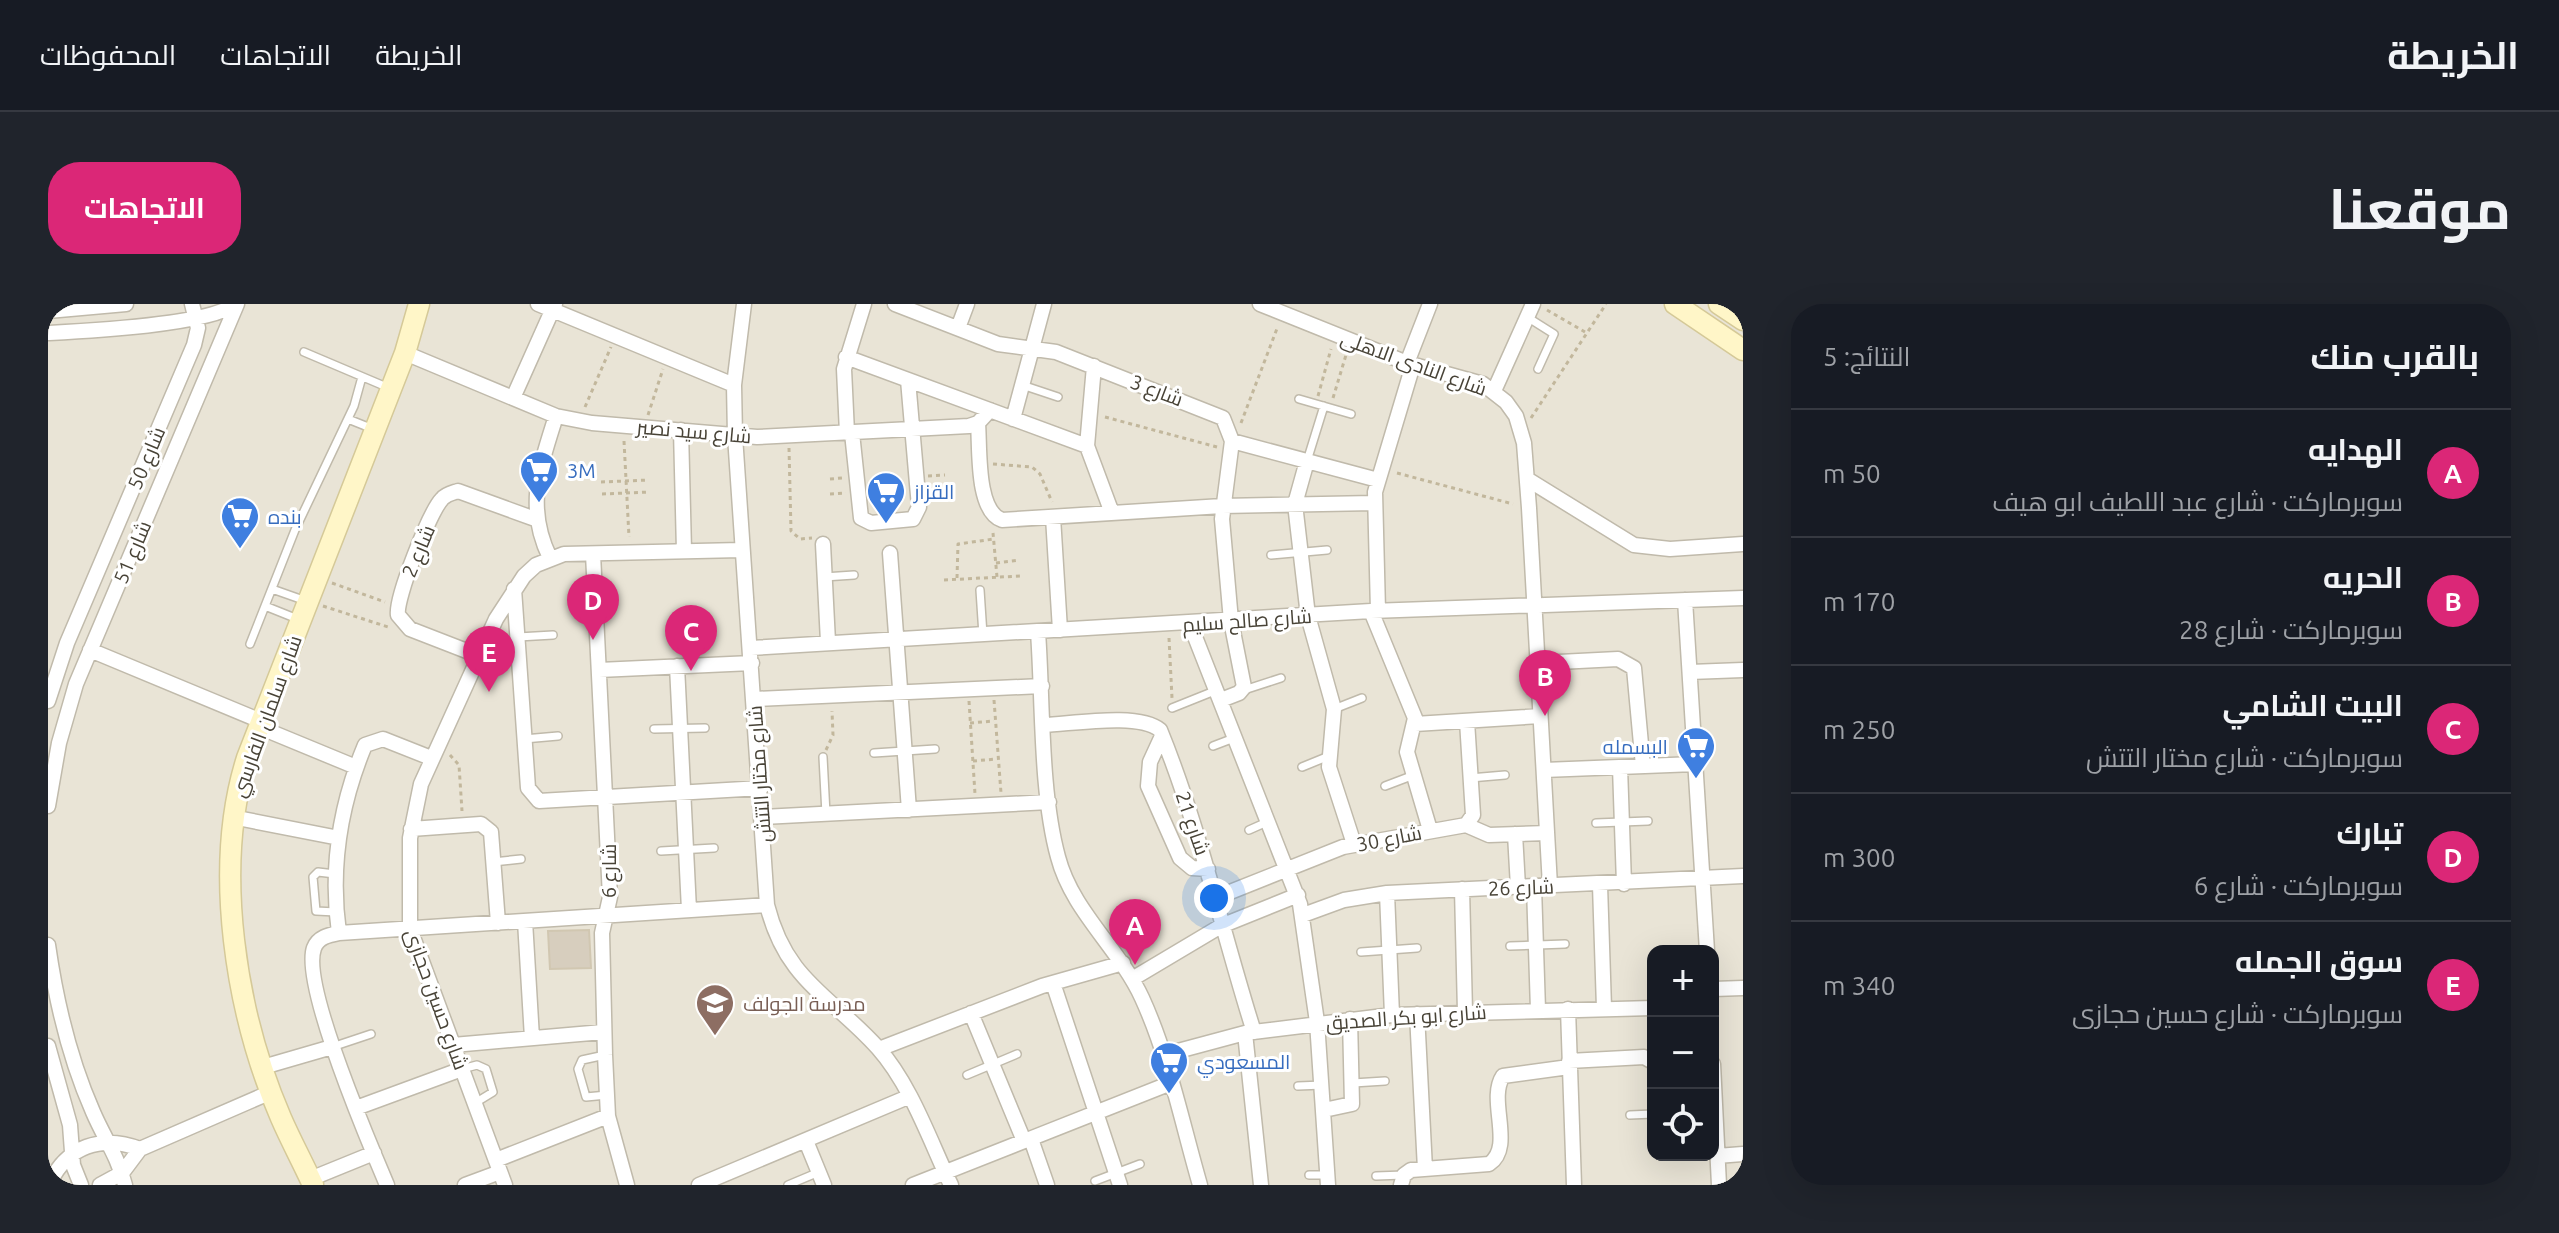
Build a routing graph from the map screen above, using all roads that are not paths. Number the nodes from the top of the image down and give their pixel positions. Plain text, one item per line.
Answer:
1 (126, 304) edge
2 (192, 304) edge
3 (236, 304) edge
4 (419, 304) edge
5 (538, 304) edge
6 (744, 304) edge
7 (864, 304) edge
8 (895, 304) edge
9 (967, 304) edge
10 (1044, 304) edge
11 (1260, 304) edge
12 (1675, 304) edge
13 (1719, 304) edge
14 (1427, 305) edge
15 (554, 307) edge
16 (1284, 308) edge
17 (1532, 308) edge
18 (48, 311) edge
19 (197, 319) junction
20 (1743, 320) edge
21 (958, 328) junction
22 (48, 333) edge
23 (1032, 346) junction
24 (1743, 350) edge
25 (304, 352) dead end
26 (405, 353) junction
27 (846, 357) junction
28 (1410, 364) junction
29 (1094, 366) junction
30 (1538, 369) dead end
31 (362, 377) junction
32 (908, 380) junction
33 (734, 385) junction
34 (1022, 385) junction
35 (391, 389) junction
36 (1494, 391) junction
37 (1058, 397) dead end
38 (513, 398) junction
39 (1299, 399) dead end
40 (1323, 406) junction
41 (990, 410) junction
42 (1351, 414) dead end
43 (556, 416) junction
44 (348, 419) junction
45 (1013, 419) junction
46 (978, 423) junction
47 (913, 429) junction
48 (375, 430) junction
49 (681, 430) junction
50 (850, 433) junction
51 (735, 436) junction
52 (1087, 446) junction
53 (1232, 446) junction
54 (1307, 461) junction
55 (1380, 474) junction
56 (1527, 479) junction
57 (1374, 503) junction
58 (1295, 504) junction
59 (1222, 506) junction
60 (1112, 513) junction
61 (1053, 517) junction
62 (535, 519) junction
63 (823, 544) road end
64 (1743, 544) edge
65 (741, 550) junction
66 (1327, 550) dead end
67 (684, 551) junction
68 (1300, 552) junction
69 (890, 553) dead end
70 (593, 554) junction
71 (1271, 555) dead end
72 (550, 558) junction
73 (854, 575) dead end
74 (824, 577) junction
75 (272, 589) junction
76 (514, 589) junction
77 (980, 590) dead end
78 (1743, 598) edge
79 (1685, 600) junction
80 (1536, 605) junction
81 (265, 606) junction
82 (304, 610) junction
83 (1374, 611) junction
84 (1308, 616) junction
85 (1231, 621) junction
86 (1190, 624) junction
87 (1060, 630) junction
88 (1038, 632) junction
89 (553, 635) dead end
90 (983, 635) junction
91 (518, 637) junction
92 (897, 639) junction
93 (828, 642) junction
94 (250, 644) dead end
95 (751, 648) junction
96 (90, 650) junction
97 (477, 655) junction
98 (752, 663) junction
99 (1539, 663) junction
100 (677, 666) junction
101 (599, 670) junction
102 (1743, 670) edge
103 (1690, 672) junction
104 (1281, 678) dead end
105 (1042, 686) junction
106 (1242, 691) junction
107 (900, 693) junction
108 (1219, 695) junction
109 (1362, 698) dead end
110 (754, 699) junction
111 (48, 701) edge
112 (1172, 708) road end
113 (1334, 709) junction
114 (1540, 716) junction
115 (1467, 721) junction
116 (260, 724) junction
117 (1415, 724) junction
118 (1044, 725) junction
119 (705, 728) dead end
120 (654, 729) dead end
121 (680, 729) junction
122 (558, 736) dead end
123 (1162, 736) junction
124 (1236, 737) junction
125 (524, 739) junction
126 (1213, 746) dead end
127 (935, 749) dead end
128 (905, 751) junction
129 (874, 753) dead end
130 (433, 754) junction
131 (1329, 756) junction
132 (823, 757) road end
133 (1695, 764) junction
134 (1643, 766) junction
135 (356, 767) junction
136 (1302, 767) dead end
137 (1620, 767) junction
138 (1544, 770) junction
139 (1414, 775) junction
140 (1505, 775) dead end
141 (1470, 778) junction
142 (1385, 786) dead end
143 (761, 788) junction
144 (683, 793) junction
145 (606, 797) junction
146 (1049, 802) junction
147 (48, 804) edge
148 (909, 810) junction
149 (826, 814) junction
150 (232, 817) junction
151 (763, 817) junction
152 (1269, 821) junction
153 (1648, 821) dead end
154 (1622, 822) junction
155 (1596, 823) dead end
156 (1466, 825) junction
157 (411, 829) junction
158 (1249, 830) dead end
159 (1430, 830) junction
160 (1547, 833) junction
161 (1515, 834) junction
162 (339, 838) junction
163 (1354, 844) junction
164 (714, 848) dead end
165 (686, 849) junction
166 (661, 851) dead end
167 (521, 859) dead end
168 (493, 862) junction
169 (1208, 869) junction
170 (1288, 869) junction
171 (335, 874) junction
172 (1743, 876) edge
173 (1701, 880) junction
174 (1624, 884) junction
175 (1600, 885) junction
176 (1550, 886) junction
177 (1518, 887) junction
178 (1534, 887) junction
179 (1462, 889) junction
180 (1387, 893) junction
181 (1298, 895) junction
182 (1215, 898) junction
183 (767, 905) junction
184 (689, 910) junction
185 (336, 912) junction
186 (605, 915) junction
187 (1303, 915) junction
188 (525, 921) junction
189 (498, 923) junction
190 (1221, 926) junction
191 (410, 929) junction
192 (339, 933) junction
193 (1565, 944) dead end
194 (48, 945) edge
195 (1536, 945) junction
196 (1706, 945) edge
197 (1510, 946) dead end
198 (1417, 948) dead end
199 (1390, 950) junction
200 (1361, 952) dead end
201 (1123, 963) junction
202 (1132, 979) junction
203 (1053, 983) junction
204 (1743, 988) edge
205 (1719, 989) edge
206 (1604, 1008) junction
207 (1647, 1008) edge
208 (1568, 1009) junction
209 (1538, 1010) junction
210 (1465, 1012) junction
211 (971, 1013) junction
212 (1417, 1014) junction
213 (1392, 1015) junction
214 (1350, 1019) junction
215 (1317, 1022) junction
216 (603, 1032) junction
217 (1249, 1032) junction
218 (371, 1034) dead end
219 (532, 1038) junction
220 (453, 1045) junction
221 (48, 1046) edge
222 (332, 1047) junction
223 (879, 1049) junction
224 (1017, 1054) dead end
225 (605, 1055) junction
226 (1163, 1055) junction
227 (1647, 1059) edge
228 (1569, 1064) junction
229 (992, 1065) junction
230 (263, 1067) junction
231 (462, 1069) junction
232 (967, 1075) dead end
233 (1385, 1081) dead end
234 (1171, 1083) junction
235 (1353, 1083) junction
236 (1323, 1085) junction
237 (1298, 1086) dead end
238 (271, 1092) junction
239 (607, 1095) junction
240 (908, 1097) junction
241 (475, 1103) junction
242 (356, 1108) junction
243 (1324, 1110) junction
244 (1097, 1113) junction
245 (1647, 1114) edge
246 (1630, 1115) dead end
247 (608, 1116) junction
248 (1028, 1140) junction
249 (806, 1141) junction
250 (108, 1142) junction
251 (140, 1149) junction
252 (374, 1153) junction
253 (71, 1154) junction
254 (1743, 1154) edge
255 (1719, 1156) edge
256 (1717, 1161) edge
257 (1140, 1164) dead end
258 (1425, 1169) junction
259 (500, 1172) edge
260 (1309, 1175) dead end
261 (1376, 1176) dead end
262 (821, 1178) edge
263 (123, 1179) edge
264 (948, 1179) edge
265 (1118, 1179) edge
266 (1328, 1180) edge
267 (1403, 1180) edge
268 (1095, 1181) dead end
269 (312, 1182) edge
270 (1575, 1184) edge
271 (49, 1185) edge
272 (81, 1185) edge
273 (100, 1185) edge
274 (387, 1185) edge
275 (465, 1185) edge
276 (627, 1185) edge
277 (699, 1185) edge
278 (788, 1185) edge
279 (913, 1185) edge
280 (1047, 1185) edge
281 (1200, 1185) edge
282 (1261, 1185) edge
283 (1719, 1185) edge

1 - 18 street
2 - 19 street
3 - 19 street
3 - 96 street, شارع 51
4 - 26 street, شارع سلمان الفارسي
5 - 15 street
6 - 33 street, شارع مختار التتش
7 - 27 street
8 - 21 street, شارع 3
9 - 21 street
10 - 23 street
11 - 16 street, شارع النادى الاهلى
12 - 24 street
13 - 20 street
14 - 28 street
15 - 33 street
15 - 38 street
16 - 28 street, شارع النادى الاهلى
17 - 30 lane
17 - 36 street
19 - 22 street
19 - 111 street, شارع 50
21 - 23 street, شارع 3
23 - 29 street, شارع 3
23 - 34 street
25 - 31 lane
26 - 35 street, شارع سلمان الفارسي
26 - 38 street, شارع سيد نصير
27 - 32 street
27 - 50 street
28 - 36 street, شارع النادى الاهلى
28 - 55 street
29 - 52 street
29 - 53 street, شارع 3
31 - 35 lane
31 - 44 lane
32 - 41 street
32 - 47 street
33 - 51 street, شارع مختار التتش
34 - 37 lane
34 - 45 street
35 - 48 street, شارع سلمان الفارسي
36 - 56 street, شارع النادى الاهلى
38 - 43 street, شارع سيد نصير
39 - 40 lane
40 - 42 lane
40 - 54 lane
41 - 45 street
41 - 46 street
43 - 49 street, شارع سيد نصير
43 - 62 street
44 - 48 lane
44 - 75 lane
45 - 52 street
46 - 47 street, شارع سيد نصير
46 - 61 street
47 - 50 street, شارع سيد نصير
47 - 50 street
48 - 82 street, شارع سلمان الفارسي
49 - 51 street, شارع سيد نصير
49 - 67 street
50 - 51 street, شارع سيد نصير
51 - 65 street, شارع مختار التتش
52 - 60 street
53 - 54 street
53 - 59 street
54 - 55 street
54 - 58 street
55 - 57 street
56 - 64 street
56 - 80 street, شارع النادى الاهلى
57 - 58 street
57 - 83 street
58 - 59 street
58 - 68 street
59 - 60 street
59 - 85 street
60 - 61 street
61 - 87 street
62 - 72 street
62 - 97 street, شارع 2
63 - 74 street
65 - 67 street
65 - 95 street, شارع مختار التتش
66 - 68 lane
67 - 70 street
68 - 71 lane
68 - 84 street
69 - 92 street
70 - 72 street
70 - 101 street, شارع 6
72 - 76 street, شارع حسين حجازى
73 - 74 lane
74 - 93 street
75 - 81 lane
75 - 82 lane
76 - 91 street
76 - 97 street, شارع حسين حجازى
77 - 90 lane
78 - 79 street, شارع صالح سليم
79 - 80 street, شارع صالح سليم
79 - 103 street
80 - 83 street, شارع صالح سليم
80 - 99 street, شارع النادى الاهلى
81 - 82 lane
81 - 94 lane
82 - 116 street, شارع سلمان الفارسي
83 - 84 street, شارع صالح سليم
83 - 117 street
84 - 85 street, شارع صالح سليم
84 - 113 street
85 - 86 street, شارع صالح سليم
85 - 106 street
86 - 87 street, شارع صالح سليم
86 - 108 street
87 - 88 street, شارع صالح سليم
88 - 90 street, شارع صالح سليم
88 - 105 street
89 - 91 lane
90 - 92 street, شارع صالح سليم
91 - 125 street
92 - 93 street, شارع صالح سليم
92 - 107 street
93 - 95 street, شارع صالح سليم
95 - 98 street, شارع مختار التتش
96 - 116 street
96 - 147 street, شارع 51
97 - 130 street, شارع حسين حجازى
98 - 100 street
98 - 110 street, شارع مختار التتش
99 - 114 street, شارع النادى الاهلى
99 - 134 street
100 - 101 street
100 - 121 street
101 - 145 street, شارع 6
102 - 103 street
103 - 133 street
104 - 106 lane
105 - 107 street
105 - 118 street
106 - 108 street
107 - 110 street
107 - 128 street
108 - 112 lane
108 - 124 street
109 - 113 lane
110 - 143 street, شارع مختار التتش
113 - 131 street
114 - 115 street
114 - 138 street, شارع النادى الاهلى
115 - 117 street
115 - 141 street
116 - 135 street
116 - 150 street, شارع سلمان الفارسي
117 - 139 street
118 - 123 street
118 - 146 street
119 - 121 lane
120 - 121 lane
121 - 144 street
122 - 125 lane
123 - 169 street, شارع 21
123 - 169 street
124 - 126 lane
124 - 152 street
125 - 145 street
127 - 128 lane
128 - 129 lane
128 - 148 street
130 - 135 street
130 - 157 street, شارع حسين حجازى
131 - 136 lane
131 - 163 street
132 - 149 lane
133 - 134 street
133 - 173 street
134 - 137 street
135 - 162 street
137 - 138 street
137 - 154 street
138 - 160 street, شارع النادى الاهلى
139 - 142 lane
139 - 159 street
140 - 141 lane
141 - 156 street
143 - 144 street
143 - 151 street, شارع مختار التتش
144 - 145 street
144 - 165 street
145 - 186 street, شارع 6
146 - 148 street
146 - 201 street
148 - 149 street
149 - 151 street
150 - 162 street
150 - 230 street, شارع سلمان الفارسي
151 - 183 street, شارع مختار التتش
152 - 158 lane
152 - 170 street
153 - 154 lane
154 - 155 lane
154 - 174 street
156 - 159 street, شارع 30
156 - 161 street
157 - 168 street
157 - 191 street, شارع حسين حجازى
159 - 163 street, شارع 30
160 - 161 street
160 - 176 street, شارع النادى الاهلى
161 - 177 street
162 - 171 street
163 - 170 street, شارع 30
164 - 165 lane
165 - 166 lane
165 - 184 street
167 - 168 lane
168 - 189 street
169 - 182 street, شارع 21
170 - 181 street
170 - 182 street, شارع 30
171 - 185 street
171 - 185 lane
172 - 173 street, شارع 26
173 - 174 street, شارع 26
173 - 196 street
174 - 175 street, شارع 26
175 - 176 street, شارع 26
175 - 206 street
176 - 178 street, شارع 26
177 - 178 street, شارع 26
177 - 179 street, شارع 26
178 - 195 street
179 - 180 street, شارع 26
179 - 210 street
180 - 187 street, شارع 26
180 - 199 street
181 - 187 street
181 - 190 street
182 - 190 street, شارع 21
183 - 184 street
183 - 223 street, شارع مختار التتش
184 - 186 street
185 - 192 street
186 - 188 street
186 - 216 street, شارع 6
187 - 215 street
188 - 189 street
188 - 219 street
189 - 191 street
190 - 202 street
190 - 217 street, شارع 21
191 - 192 street
191 - 220 street, شارع حسين حجازى
192 - 222 street
193 - 195 lane
194 - 250 street
195 - 197 lane
195 - 209 street
198 - 199 lane
199 - 200 lane
199 - 213 street
201 - 202 street
201 - 203 street
202 - 226 street
203 - 211 street
203 - 244 street
204 - 205 street
206 - 207 street, شارع ابو بكر الصديق
206 - 208 street, شارع ابو بكر الصديق
208 - 209 street, شارع ابو بكر الصديق
208 - 228 street
209 - 210 street, شارع ابو بكر الصديق
210 - 212 street, شارع ابو بكر الصديق
211 - 223 street
211 - 229 street
212 - 213 street, شارع ابو بكر الصديق
212 - 258 street
213 - 214 street, شارع ابو بكر الصديق
214 - 215 street, شارع ابو بكر الصديق
214 - 235 street
215 - 217 street, شارع ابو بكر الصديق
215 - 236 street
216 - 219 street
216 - 225 street, شارع 6
217 - 226 street, شارع ابو بكر الصديق
217 - 282 street, شارع 21
218 - 222 lane
219 - 220 street
220 - 231 street, شارع حسين حجازى
221 - 253 street
222 - 230 street
222 - 242 street
223 - 240 street, شارع مختار التتش
224 - 229 lane
225 - 239 street, شارع 6
225 - 239 lane
226 - 234 street
227 - 228 street
228 - 258 street
228 - 270 street
229 - 232 lane
229 - 248 street
230 - 238 street, شارع سلمان الفارسي
231 - 241 street, شارع حسين حجازى
231 - 241 lane
231 - 242 street
233 - 235 lane
234 - 244 street
234 - 281 street
235 - 243 street
236 - 237 lane
236 - 243 street
238 - 251 street
238 - 269 street, شارع سلمان الفارسي
239 - 247 street, شارع 6
240 - 249 street
240 - 264 street, شارع مختار التتش
241 - 259 street, شارع حسين حجازى
242 - 252 street
243 - 266 street
244 - 248 street
244 - 265 street
245 - 246 lane
247 - 259 street
247 - 276 street, شارع 6
248 - 264 street
248 - 280 street
249 - 262 street
249 - 277 street
250 - 251 street
250 - 253 street
250 - 263 street
251 - 263 street
252 - 269 street
252 - 274 street
253 - 271 street
253 - 272 street
254 - 255 street
256 - 283 street
257 - 265 lane
258 - 267 street
259 - 275 street
260 - 266 lane
261 - 267 lane
262 - 278 lane
263 - 273 street
264 - 279 street
265 - 268 lane

